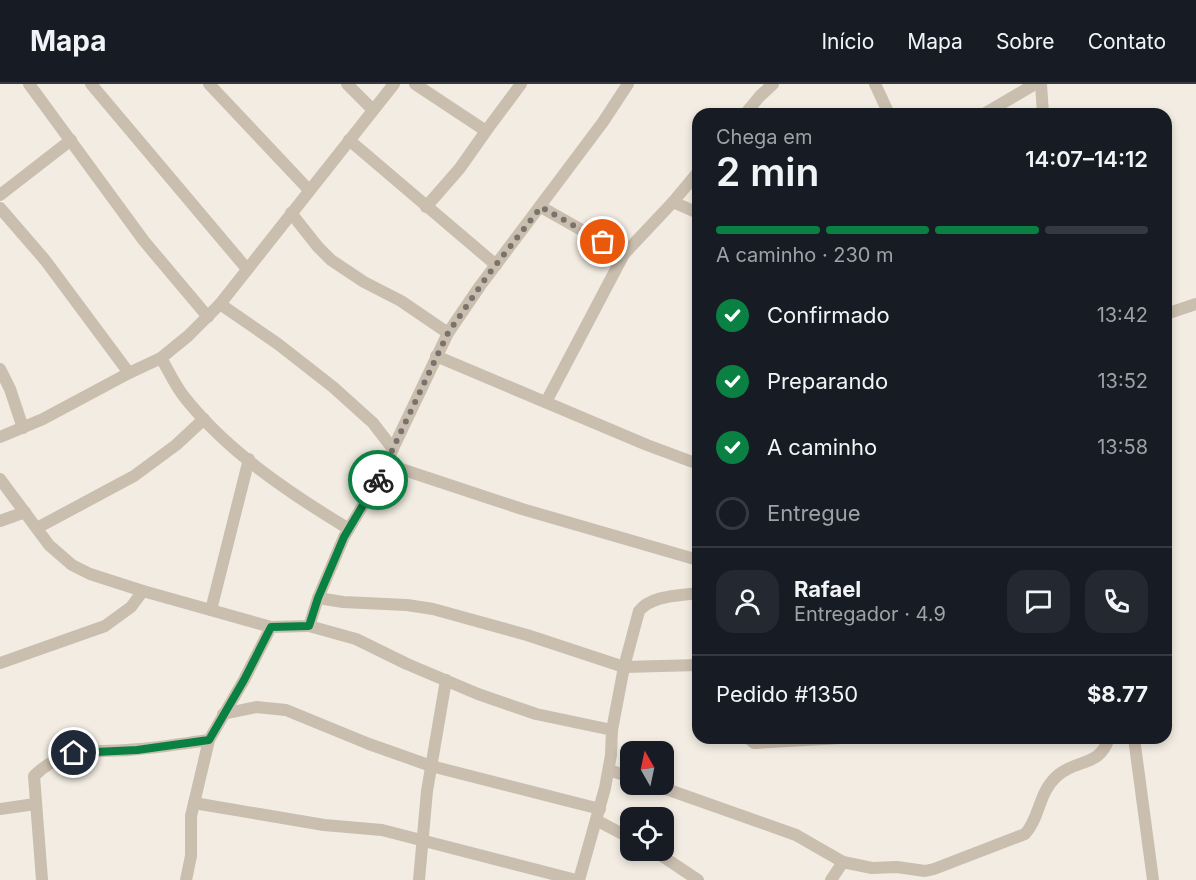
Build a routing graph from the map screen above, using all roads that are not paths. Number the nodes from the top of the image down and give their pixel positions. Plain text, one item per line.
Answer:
1 (29, 84) edge
2 (91, 84) edge
3 (209, 84) edge
4 (347, 84) edge
5 (394, 84) edge
6 (416, 84) edge
7 (521, 84) edge
8 (628, 84) edge
9 (773, 84) edge
10 (875, 84) edge
11 (1035, 84) edge
12 (1041, 84) edge
13 (750, 108) edge
14 (886, 108) edge
15 (994, 108) edge
16 (1043, 108) edge
17 (373, 110) junction
18 (486, 131) junction
19 (71, 140) junction
20 (349, 140) junction
21 (692, 179) edge
22 (309, 190) junction
23 (0, 195) edge
24 (673, 202) junction
25 (426, 207) junction
26 (541, 207) junction
27 (0, 208) edge
28 (692, 210) edge
29 (291, 213) junction
30 (624, 254) junction
31 (496, 265) junction
32 (247, 268) junction
33 (220, 304) junction
34 (1196, 304) edge
35 (1172, 312) edge
36 (208, 317) junction
37 (448, 333) junction
38 (436, 356) junction
39 (161, 358) junction
40 (0, 369) edge
41 (129, 373) junction
42 (546, 402) junction
43 (204, 419) junction
44 (23, 428) junction
45 (0, 437) edge
46 (393, 449) junction
47 (249, 459) junction
48 (692, 462) edge
49 (386, 464) junction
50 (0, 479) edge
51 (25, 512) junction
52 (0, 521) edge
53 (37, 528) junction
54 (349, 529) junction
55 (692, 558) edge
56 (143, 591) junction
57 (692, 594) edge
58 (318, 598) junction
59 (211, 610) junction
60 (309, 626) junction
61 (271, 627) junction
62 (0, 663) edge
63 (692, 665) edge
64 (624, 667) junction
65 (446, 680) junction
66 (223, 714) junction
67 (612, 729) junction
68 (209, 740) junction
69 (1106, 744) edge
70 (1135, 744) edge
71 (431, 766) junction
72 (609, 770) junction
73 (620, 774) edge
74 (674, 792) edge
75 (194, 803) junction
76 (35, 804) junction
77 (1, 805) edge
78 (598, 815) junction
79 (620, 831) edge
80 (422, 840) junction
81 (670, 861) edge
82 (843, 862) junction
83 (872, 868) junction
84 (42, 880) edge
85 (186, 880) edge
86 (419, 880) edge
87 (577, 880) edge
88 (698, 880) edge
89 (831, 880) edge
90 (883, 880) edge
91 (1153, 880) edge

1 - 19 street
2 - 32 street
3 - 22 street
4 - 17 street
5 - 17 street
6 - 18 street
7 - 18 street
8 - 26 street
9 - 13 street
10 - 14 street
11 - 15 street
12 - 16 street
17 - 20 street
18 - 25 street
19 - 23 street
19 - 36 street
20 - 22 street
20 - 25 street
21 - 24 street
22 - 29 street
24 - 28 street
24 - 30 street
25 - 31 street
26 - 30 street
26 - 31 street
27 - 41 street
29 - 32 street
29 - 37 street
30 - 42 street
31 - 37 street
32 - 33 street
33 - 36 street
33 - 46 street
34 - 35 street
36 - 39 street
37 - 38 street
38 - 42 street
38 - 46 street
39 - 41 street
39 - 43 street
40 - 44 street
41 - 44 street
42 - 48 street
43 - 47 street
43 - 53 street
44 - 45 street
46 - 49 street
47 - 54 street
47 - 59 street
49 - 54 street
49 - 55 street
50 - 51 street
51 - 52 street
51 - 53 street
53 - 56 street
54 - 58 street
56 - 59 street
56 - 62 street
57 - 64 street
58 - 60 street
58 - 64 street
59 - 61 street
60 - 61 street
60 - 65 street
61 - 66 street
63 - 64 street
64 - 67 street
65 - 67 street
65 - 71 street
66 - 68 street
66 - 71 street
67 - 72 street
68 - 75 street
68 - 76 street
69 - 83 street
70 - 91 street
71 - 78 street
71 - 80 street
72 - 73 street
72 - 78 street
74 - 82 street
75 - 80 street
75 - 85 street
76 - 77 street
76 - 84 street
78 - 79 street
78 - 87 street
80 - 86 street
80 - 87 street
81 - 88 street
82 - 83 street
82 - 89 street
83 - 90 street

